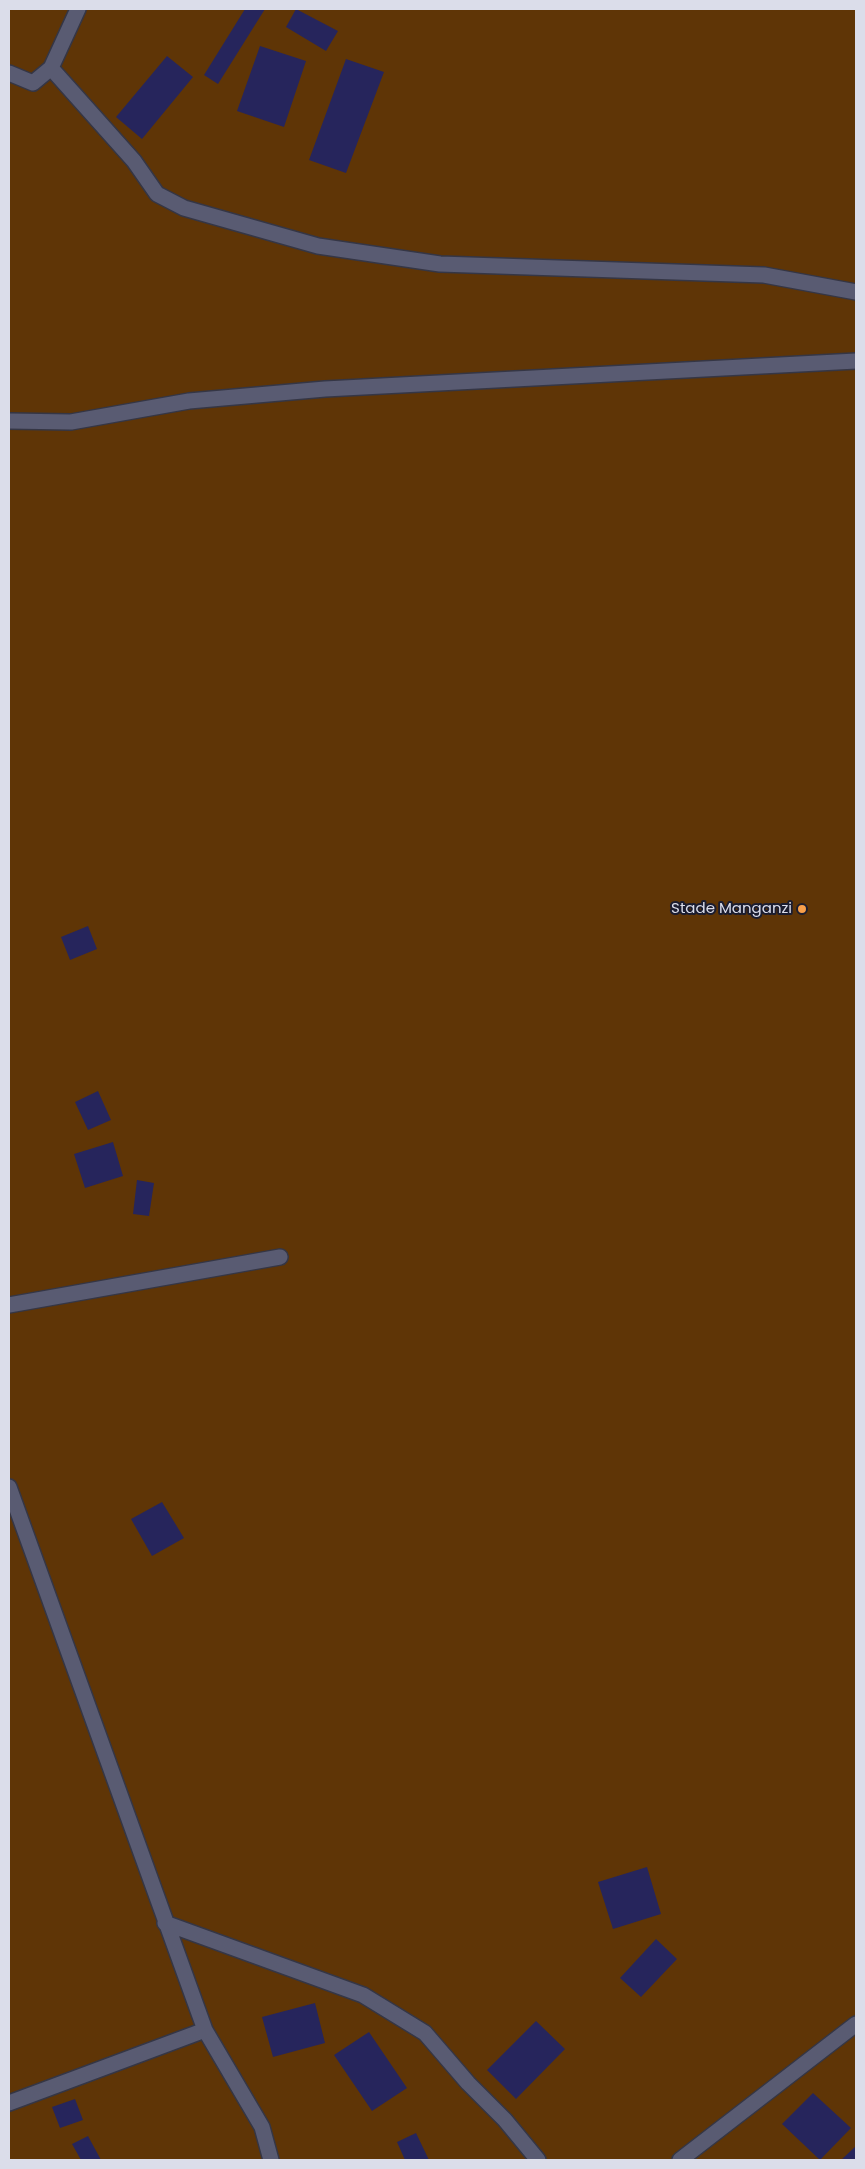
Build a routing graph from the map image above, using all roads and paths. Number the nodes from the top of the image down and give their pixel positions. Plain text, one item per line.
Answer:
1 (78, 9) edge
2 (52, 68) junction
3 (9, 73) edge
4 (856, 292) edge
5 (856, 361) edge
6 (9, 420) edge
7 (280, 1258) dead end
8 (9, 1305) edge
9 (9, 1486) edge
10 (16, 1530) edge
11 (165, 1923) junction
12 (856, 2024) edge
13 (205, 2030) junction
14 (9, 2103) edge
15 (271, 2160) edge
16 (538, 2160) edge
17 (680, 2160) edge

1 - 2 street
2 - 3 street
2 - 4 street
5 - 6 street
7 - 8 street
9 - 10 street
10 - 11 street
11 - 13 street
11 - 16 street
12 - 17 street
13 - 14 street
13 - 15 street

